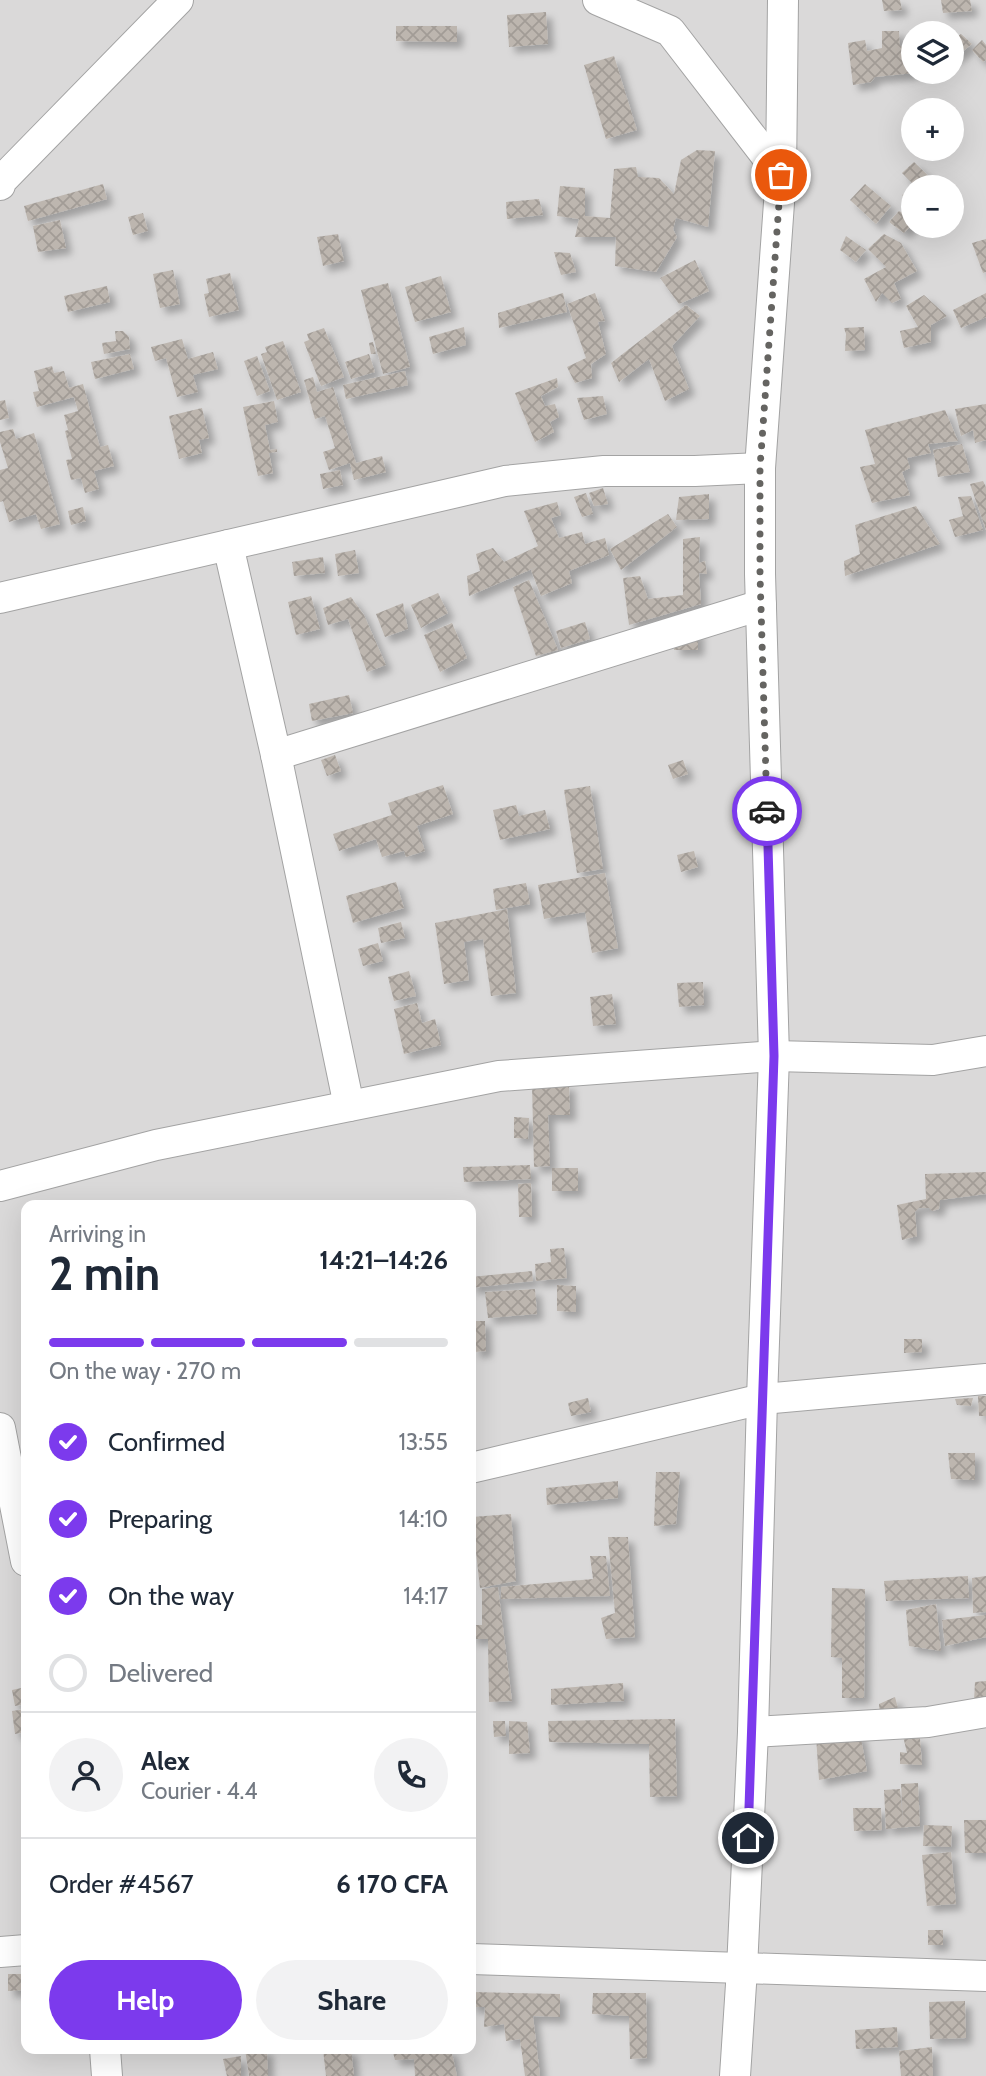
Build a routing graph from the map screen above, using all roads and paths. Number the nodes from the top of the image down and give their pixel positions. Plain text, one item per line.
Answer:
1 (178, 0) edge
2 (598, 0) edge
3 (783, 0) edge
4 (781, 175) junction
5 (0, 185) edge
6 (760, 468) junction
7 (228, 545) junction
8 (0, 598) edge
9 (761, 605) junction
10 (276, 755) junction
11 (986, 1051) edge
12 (774, 1056) junction
13 (349, 1107) junction
14 (0, 1186) edge
15 (986, 1379) edge
16 (762, 1399) junction
17 (0, 1428) edge
18 (476, 1467) edge
19 (19, 1549) edge
20 (986, 1712) edge
21 (753, 1732) junction
22 (21, 1950) edge
23 (0, 1952) edge
24 (476, 1959) edge
25 (743, 1969) junction
26 (986, 1976) edge
27 (105, 2054) edge
28 (107, 2076) edge
29 (735, 2076) edge

1 - 5 street
2 - 4 street
3 - 4 street
4 - 6 street
6 - 7 street
6 - 9 street
7 - 8 street
7 - 10 street
9 - 10 street
9 - 12 street
10 - 13 street
11 - 12 street
12 - 13 street
12 - 16 street
13 - 14 street
15 - 16 street
16 - 18 street
16 - 21 street
17 - 19 street
20 - 21 street
21 - 25 street
22 - 23 street
24 - 25 street
25 - 26 street
25 - 29 street
27 - 28 street

